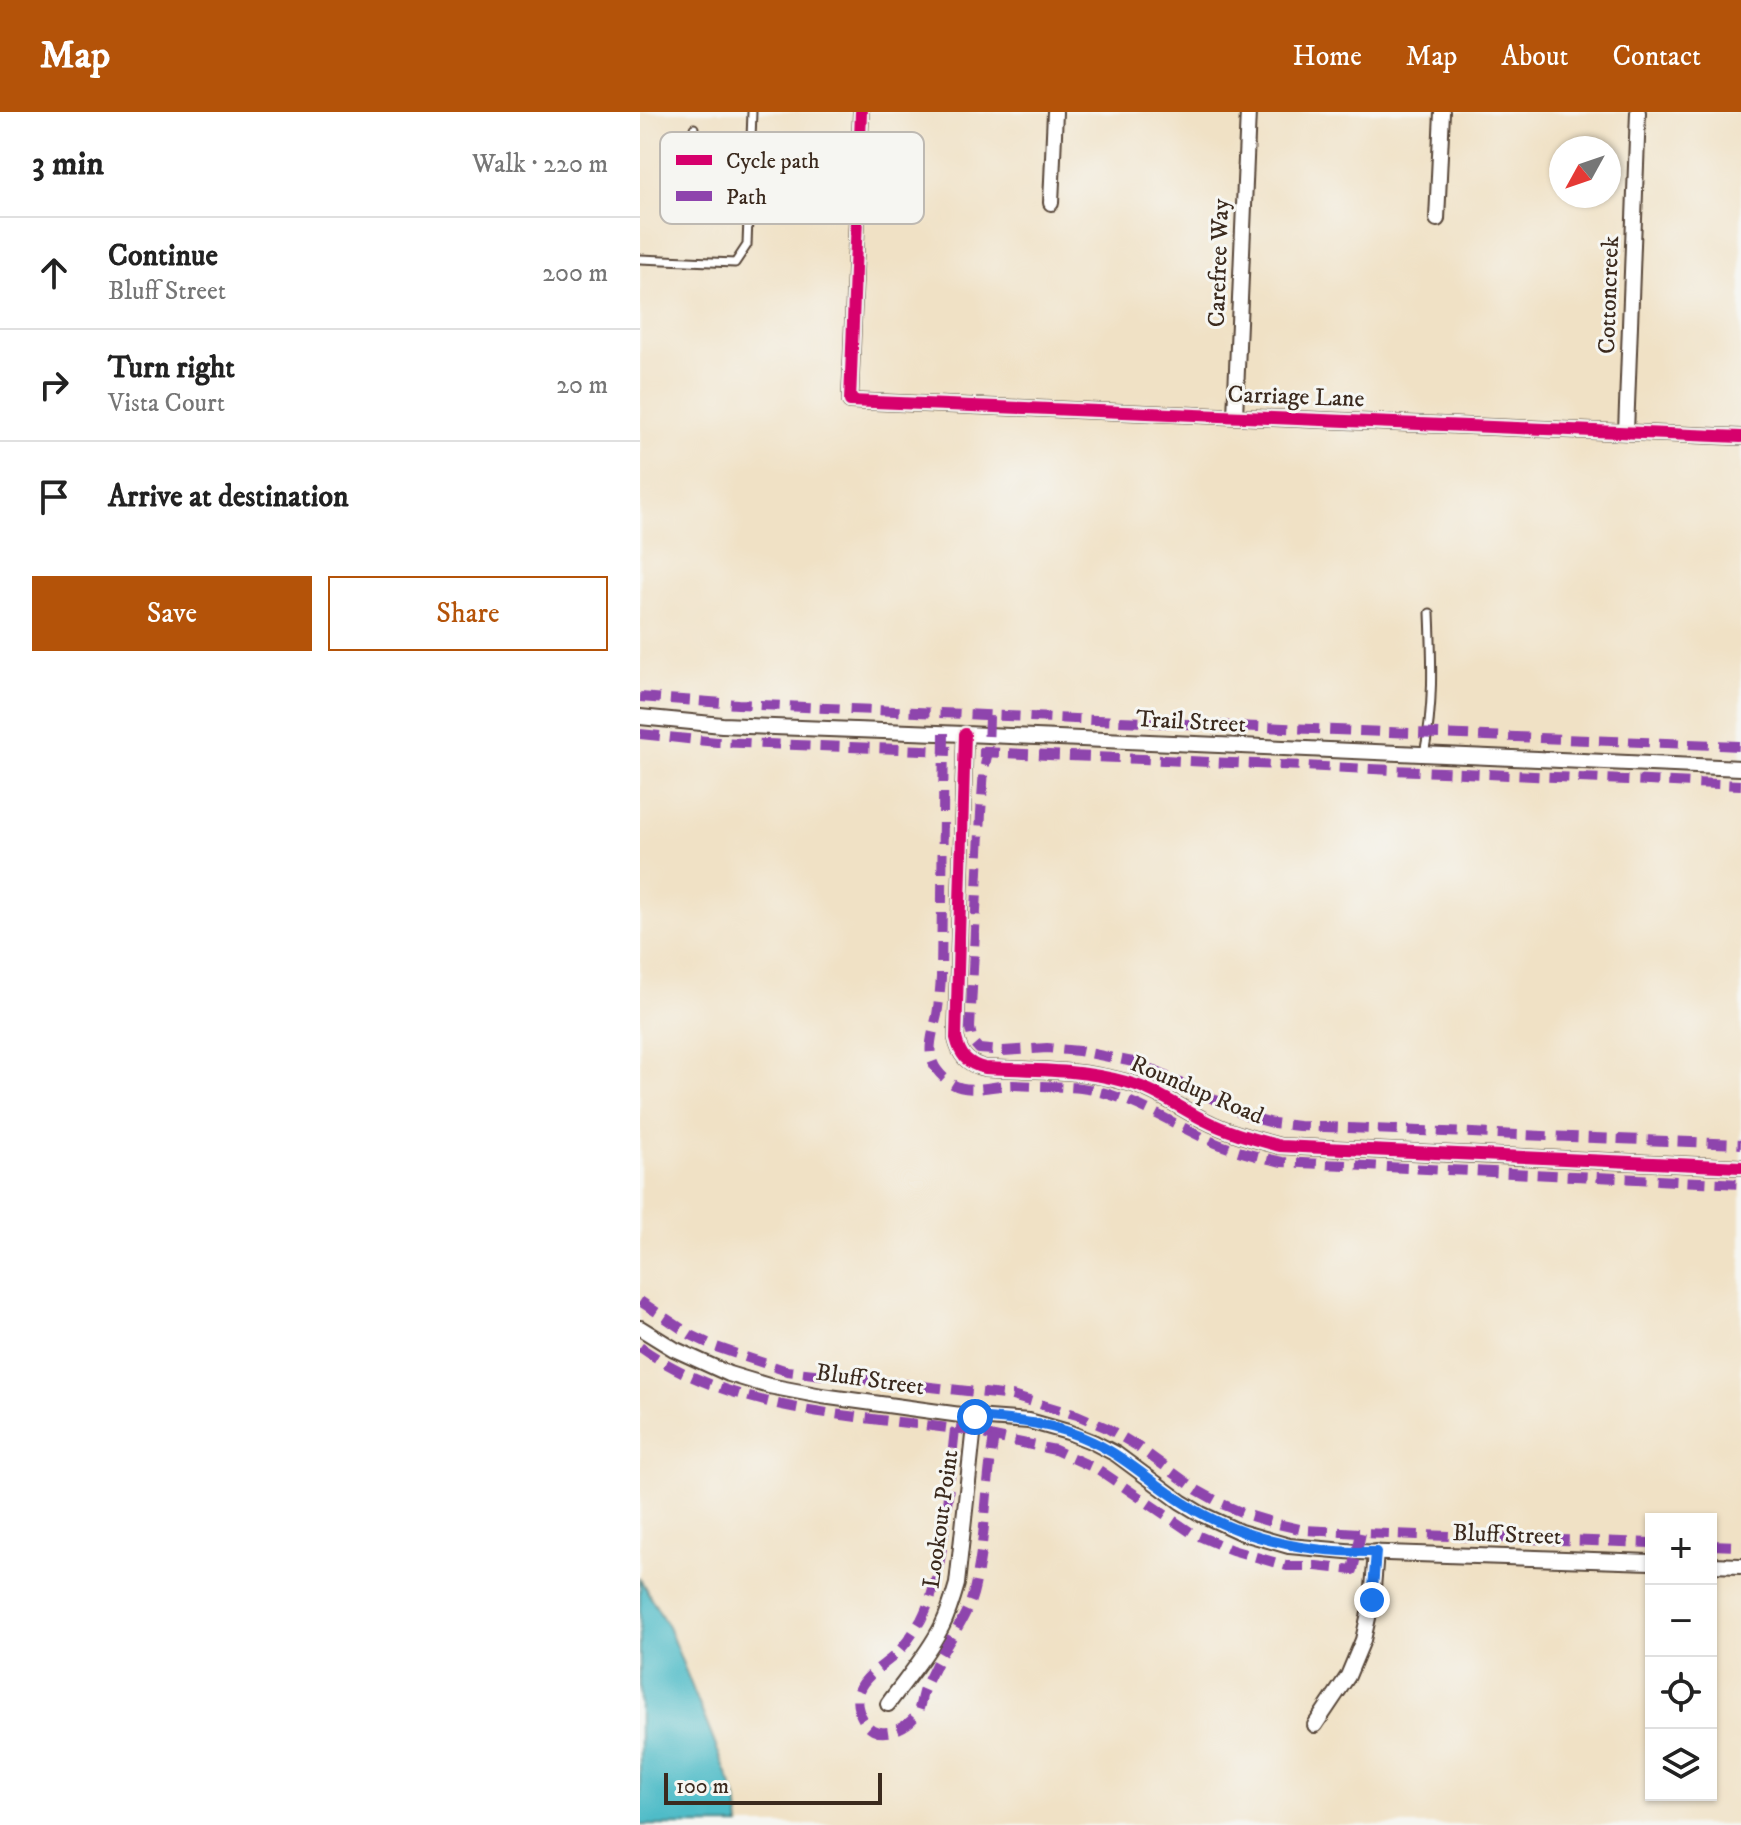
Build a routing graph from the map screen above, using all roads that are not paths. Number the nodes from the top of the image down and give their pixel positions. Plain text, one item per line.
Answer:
1 (752, 112) edge
2 (861, 112) edge
3 (1055, 112) edge
4 (1248, 112) edge
5 (1442, 112) edge
6 (1638, 112) edge
7 (694, 128) dead end
8 (694, 132) edge
9 (751, 132) edge
10 (860, 132) edge
11 (1051, 203) dead end
12 (1437, 219) dead end
13 (748, 224) edge
14 (857, 224) edge
15 (640, 259) edge
16 (1235, 416) junction
17 (1626, 432) junction
18 (1741, 437) edge
19 (1430, 613) dead end
20 (640, 717) edge
21 (965, 734) junction
22 (1424, 754) junction
23 (1741, 768) edge
24 (1741, 1167) edge
25 (640, 1328) edge
26 (975, 1417) junction
27 (1376, 1552) junction
28 (1645, 1562) edge
29 (1717, 1565) edge
30 (1741, 1566) edge
31 (888, 1704) dead end
32 (1315, 1725) dead end

1 - 9 lane
2 - 10 street, Carriage Lane
3 - 11 street
4 - 16 street, Carefree Way
5 - 12 street
6 - 17 street, Cottoncreek
7 - 8 lane
13 - 15 lane
14 - 16 street, Carriage Lane
16 - 17 street, Carriage Lane
17 - 18 street, Carriage Lane
19 - 22 lane
20 - 21 street, Trail Street
21 - 22 street, Trail Street
21 - 24 street, Roundup Road
22 - 23 street, Trail Street
25 - 26 street, Bluff Street
26 - 27 street, Bluff Street
26 - 31 street, Lookout Point
27 - 28 street, Bluff Street
27 - 32 street
29 - 30 street

